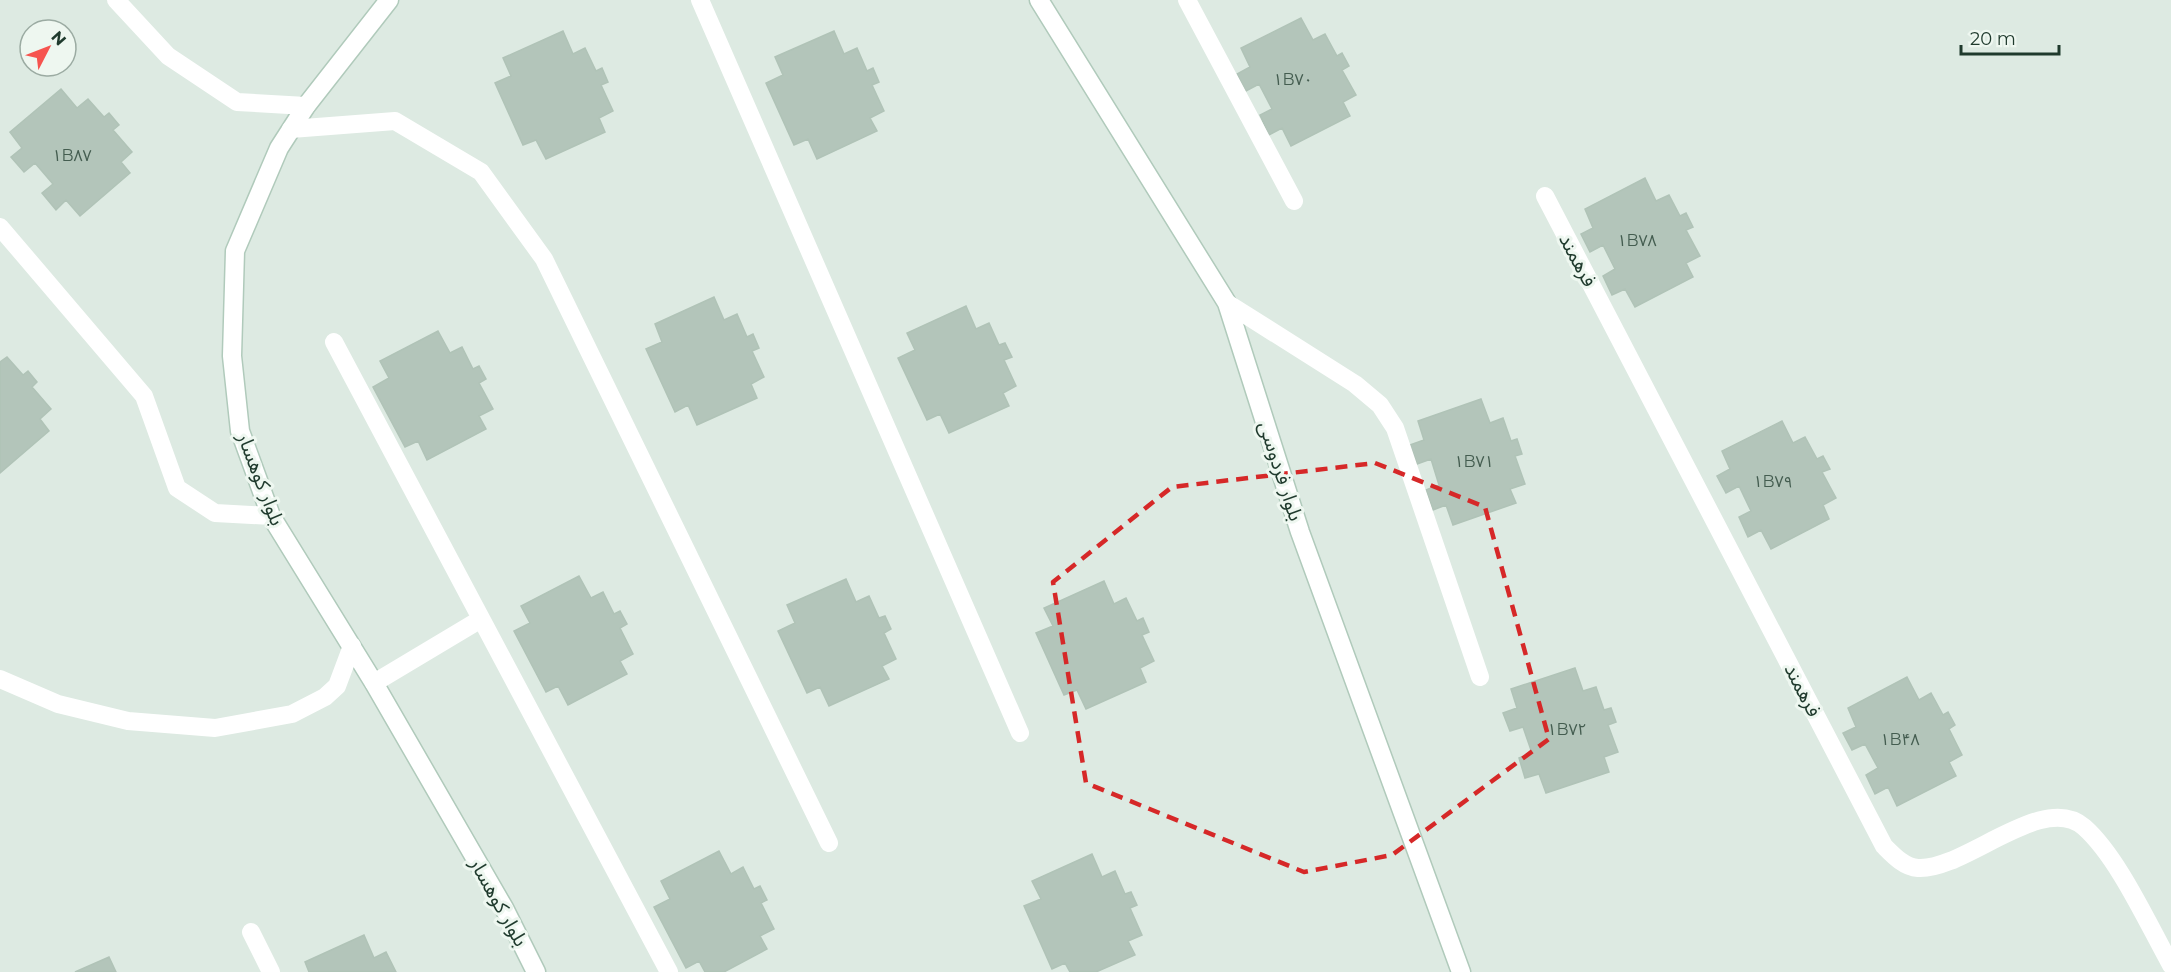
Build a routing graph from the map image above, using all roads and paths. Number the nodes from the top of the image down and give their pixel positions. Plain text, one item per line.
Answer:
1 (116, 0) edge
2 (389, 0) edge
3 (700, 0) edge
4 (1039, 0) edge
5 (1187, 0) edge
6 (306, 106) junction
7 (291, 129) junction
8 (1545, 196) dead end
9 (1294, 201) dead end
10 (0, 227) edge
11 (1227, 303) junction
12 (334, 342) dead end
13 (271, 516) junction
14 (481, 619) junction
15 (352, 646) junction
16 (1480, 677) dead end
17 (0, 679) edge
18 (374, 683) junction
19 (1020, 733) dead end
20 (829, 843) dead end
21 (250, 932) dead end
22 (2171, 965) edge
23 (271, 972) edge
24 (536, 972) edge
25 (669, 972) edge
26 (1461, 972) edge

1 - 6 street
2 - 6 street, بلوار کوهسار
3 - 19 street
4 - 11 street, بلوار فردوسی
5 - 9 street
6 - 7 street, بلوار کوهسار
7 - 13 street, بلوار کوهسار
7 - 20 street
8 - 22 street, فرهمند
10 - 13 street
11 - 16 street
11 - 26 street, بلوار فردوسی
12 - 14 street
13 - 15 street, بلوار کوهسار
14 - 18 street
14 - 25 street
15 - 17 street
15 - 18 street, بلوار کوهسار
18 - 24 street, بلوار کوهسار
21 - 23 street

